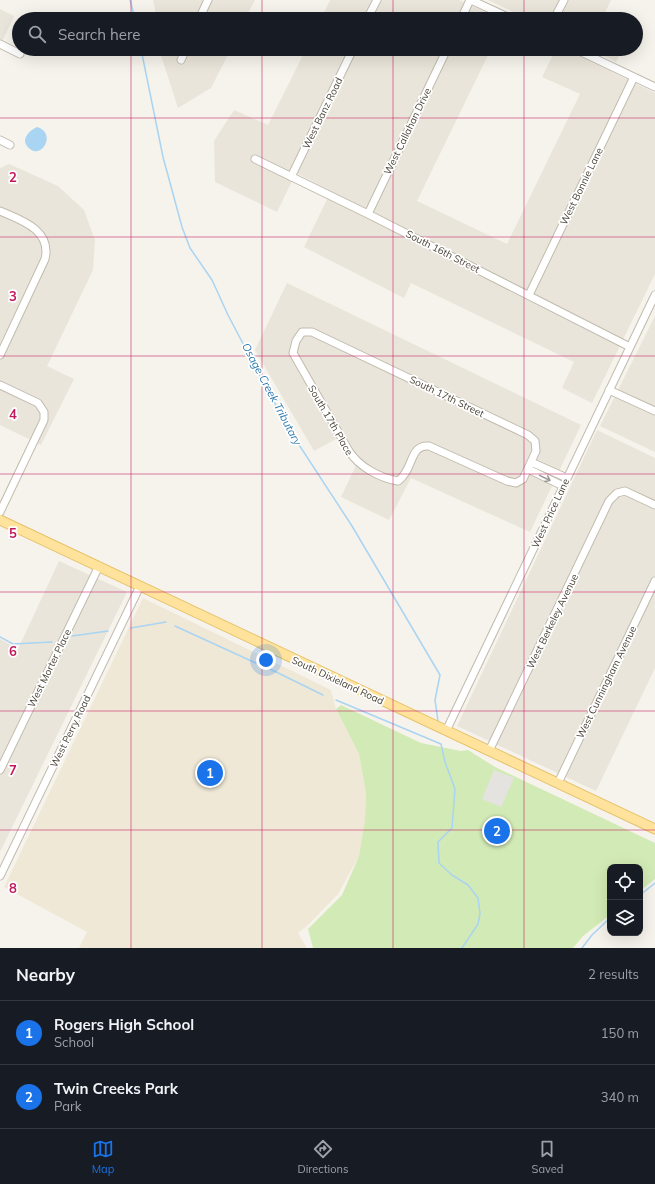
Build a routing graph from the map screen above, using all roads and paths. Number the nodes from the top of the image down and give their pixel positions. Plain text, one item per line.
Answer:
1 (208, 0) edge
2 (377, 0) edge
3 (471, 0) edge
4 (564, 0) edge
5 (202, 12) edge
6 (371, 12) edge
7 (465, 12) edge
8 (497, 12) edge
9 (558, 12) edge
10 (0, 44) edge
11 (12, 50) edge
12 (183, 56) edge
13 (350, 56) edge
14 (444, 56) edge
15 (590, 56) edge
16 (181, 60) dead end
17 (634, 77) junction
18 (655, 87) edge
19 (0, 140) edge
20 (10, 144) dead end
21 (255, 159) dead end
22 (291, 177) junction
23 (0, 211) edge
24 (368, 214) junction
25 (529, 295) junction
26 (654, 299) edge
27 (302, 332) joint
28 (630, 347) junction
29 (0, 355) edge
30 (0, 385) edge
31 (609, 390) junction
32 (655, 411) edge
33 (531, 462) junction
34 (528, 470) junction
35 (567, 478) junction
36 (563, 486) junction
37 (655, 505) edge
38 (0, 512) edge
39 (0, 520) edge
40 (99, 566) junction
41 (655, 581) edge
42 (140, 586) junction
43 (446, 731) junction
44 (489, 751) junction
45 (0, 770) edge
46 (558, 784) junction
47 (655, 829) edge
48 (0, 876) edge

1 - 5 street
2 - 6 street
3 - 7 street
3 - 8 street
4 - 9 street
10 - 11 street
12 - 16 street
13 - 22 street, West Banz Road
14 - 24 street, West Callahan Drive
15 - 17 street
17 - 18 street
17 - 25 street, West Bonnie Lane
19 - 20 street
21 - 22 street, South 16th Street
22 - 24 street, South 16th Street
23 - 29 street
24 - 25 street, South 16th Street
25 - 28 street, South 16th Street
26 - 28 street, West Price Lane
27 - 33 street, South 17th Street
27 - 34 street, South 17th Place
28 - 31 street, West Price Lane
30 - 38 street
31 - 32 street
31 - 35 street, West Price Lane
33 - 34 street, South 17th Place
33 - 35 street
34 -> 36 street
35 - 36 street, West Price Lane
36 - 43 street, West Price Lane
37 - 44 street, West Berkeley Avenue
39 - 40 main road, South Dixieland Road
40 - 42 main road, South Dixieland Road
40 - 45 street, West Morter Place
41 - 46 street, West Cunningham Avenue
42 - 43 main road, South Dixieland Road
42 - 48 street, West Perry Road
43 - 44 main road, South Dixieland Road
44 - 46 main road, South Dixieland Road
46 - 47 main road, South Dixieland Road

